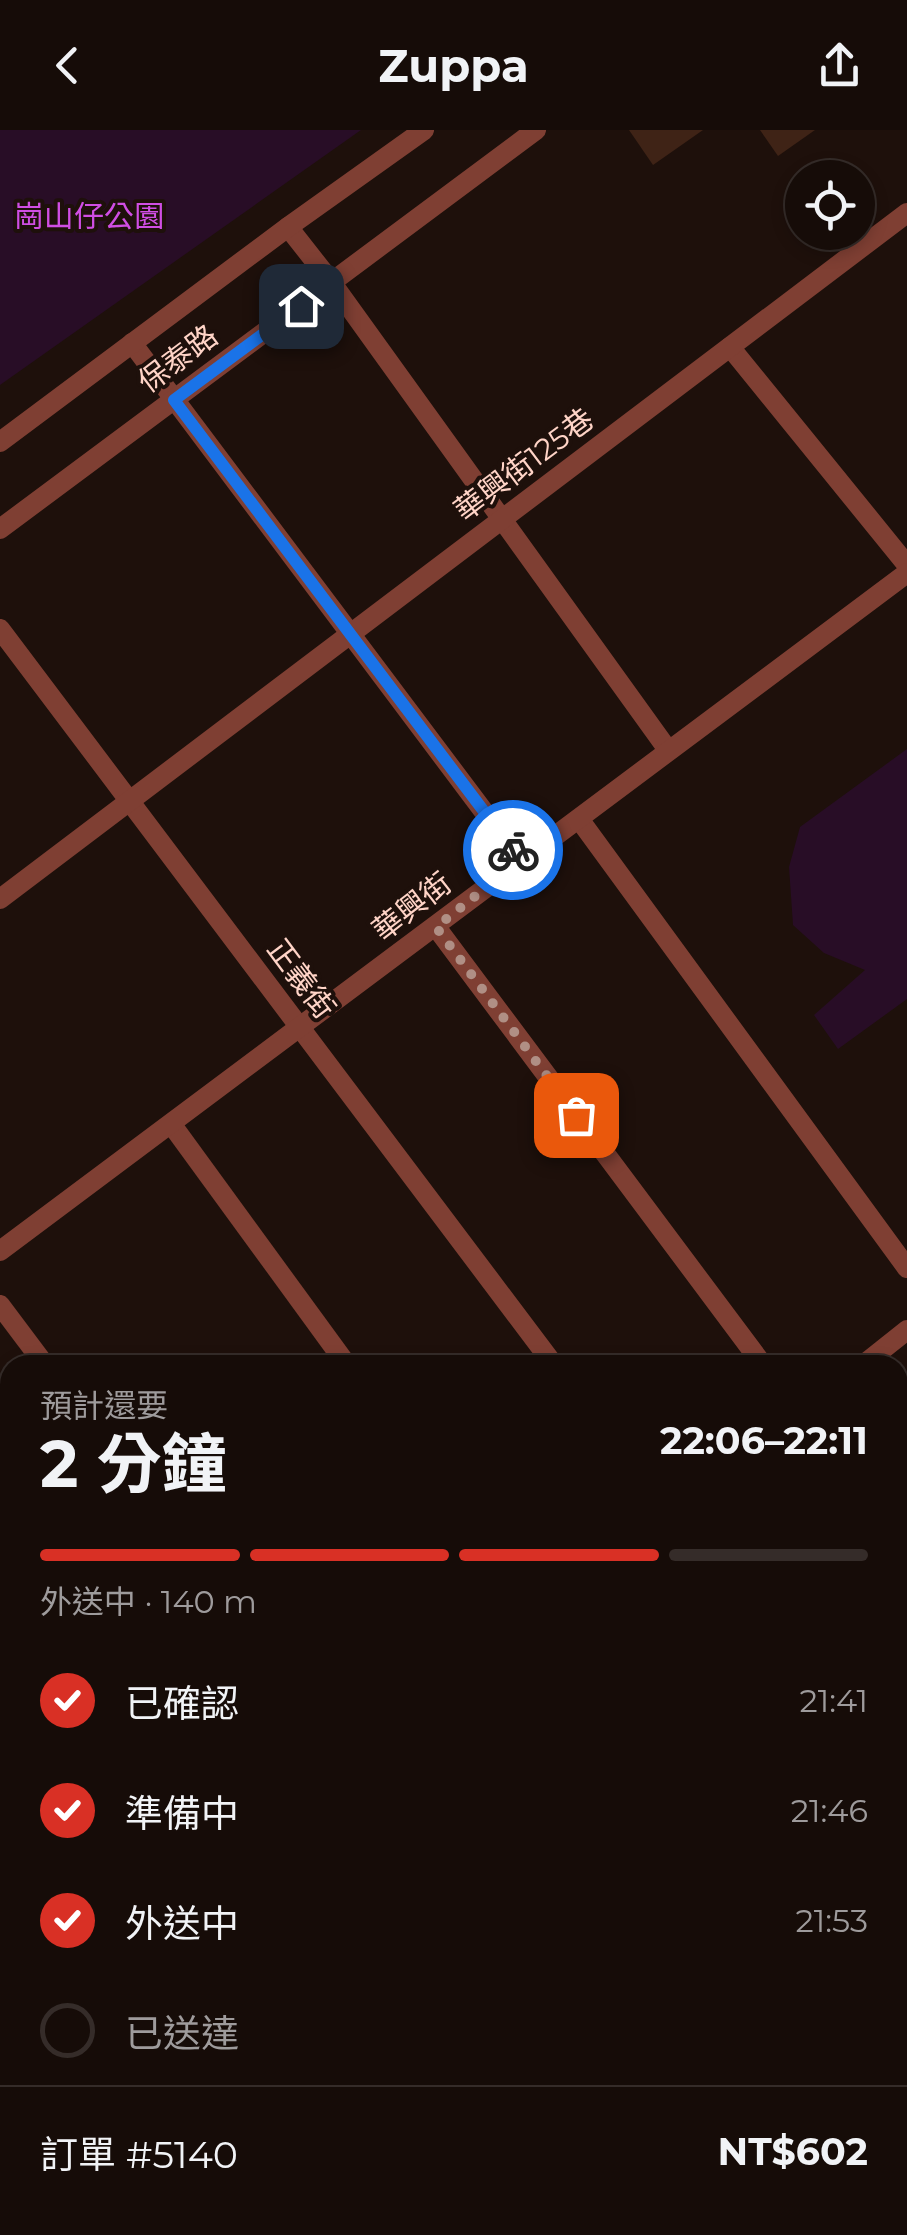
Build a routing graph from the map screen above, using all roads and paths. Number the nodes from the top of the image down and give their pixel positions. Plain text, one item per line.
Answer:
1 (424, 130) edge
2 (536, 130) edge
3 (907, 213) edge
4 (288, 227) junction
5 (332, 283) junction
6 (132, 343) junction
7 (730, 347) junction
8 (174, 400) junction
9 (0, 442) edge
10 (501, 520) junction
11 (0, 529) edge
12 (907, 565) edge
13 (907, 573) edge
14 (0, 629) edge
15 (351, 633) junction
16 (668, 750) junction
17 (129, 801) junction
18 (579, 819) junction
19 (521, 860) junction
20 (0, 898) edge
21 (436, 927) junction
22 (301, 1029) junction
23 (172, 1126) junction
24 (0, 1251) edge
25 (907, 1268) edge
26 (0, 1304) edge
27 (907, 1330) edge
28 (38, 1355) edge
29 (340, 1355) edge
30 (546, 1355) edge
31 (757, 1355) edge
32 (876, 1355) edge

1 - 4 street, 保泰路
2 - 5 street, 保泰路
3 - 7 street, 華興街125巷
4 - 5 street
4 - 6 street, 保泰路
5 - 8 street, 保泰路
5 - 10 street
6 - 8 street
6 - 9 street, 保泰路
7 - 10 street, 華興街125巷
7 - 12 street
8 - 11 street, 保泰路
8 - 15 street
10 - 15 street, 華興街125巷
10 - 16 street
13 - 16 street, 華興街
14 - 17 street, 正義街
15 - 17 street, 華興街125巷
15 - 19 street
16 - 18 street, 華興街
17 - 20 street, 華興街125巷
17 - 22 street, 正義街
18 - 19 street, 華興街
18 - 25 street
19 - 21 street, 華興街
21 - 22 street, 華興街
21 - 31 street
22 - 23 street, 華興街
22 - 30 street, 正義街
23 - 24 street, 華興街
23 - 29 street
26 - 28 street
27 - 32 street

